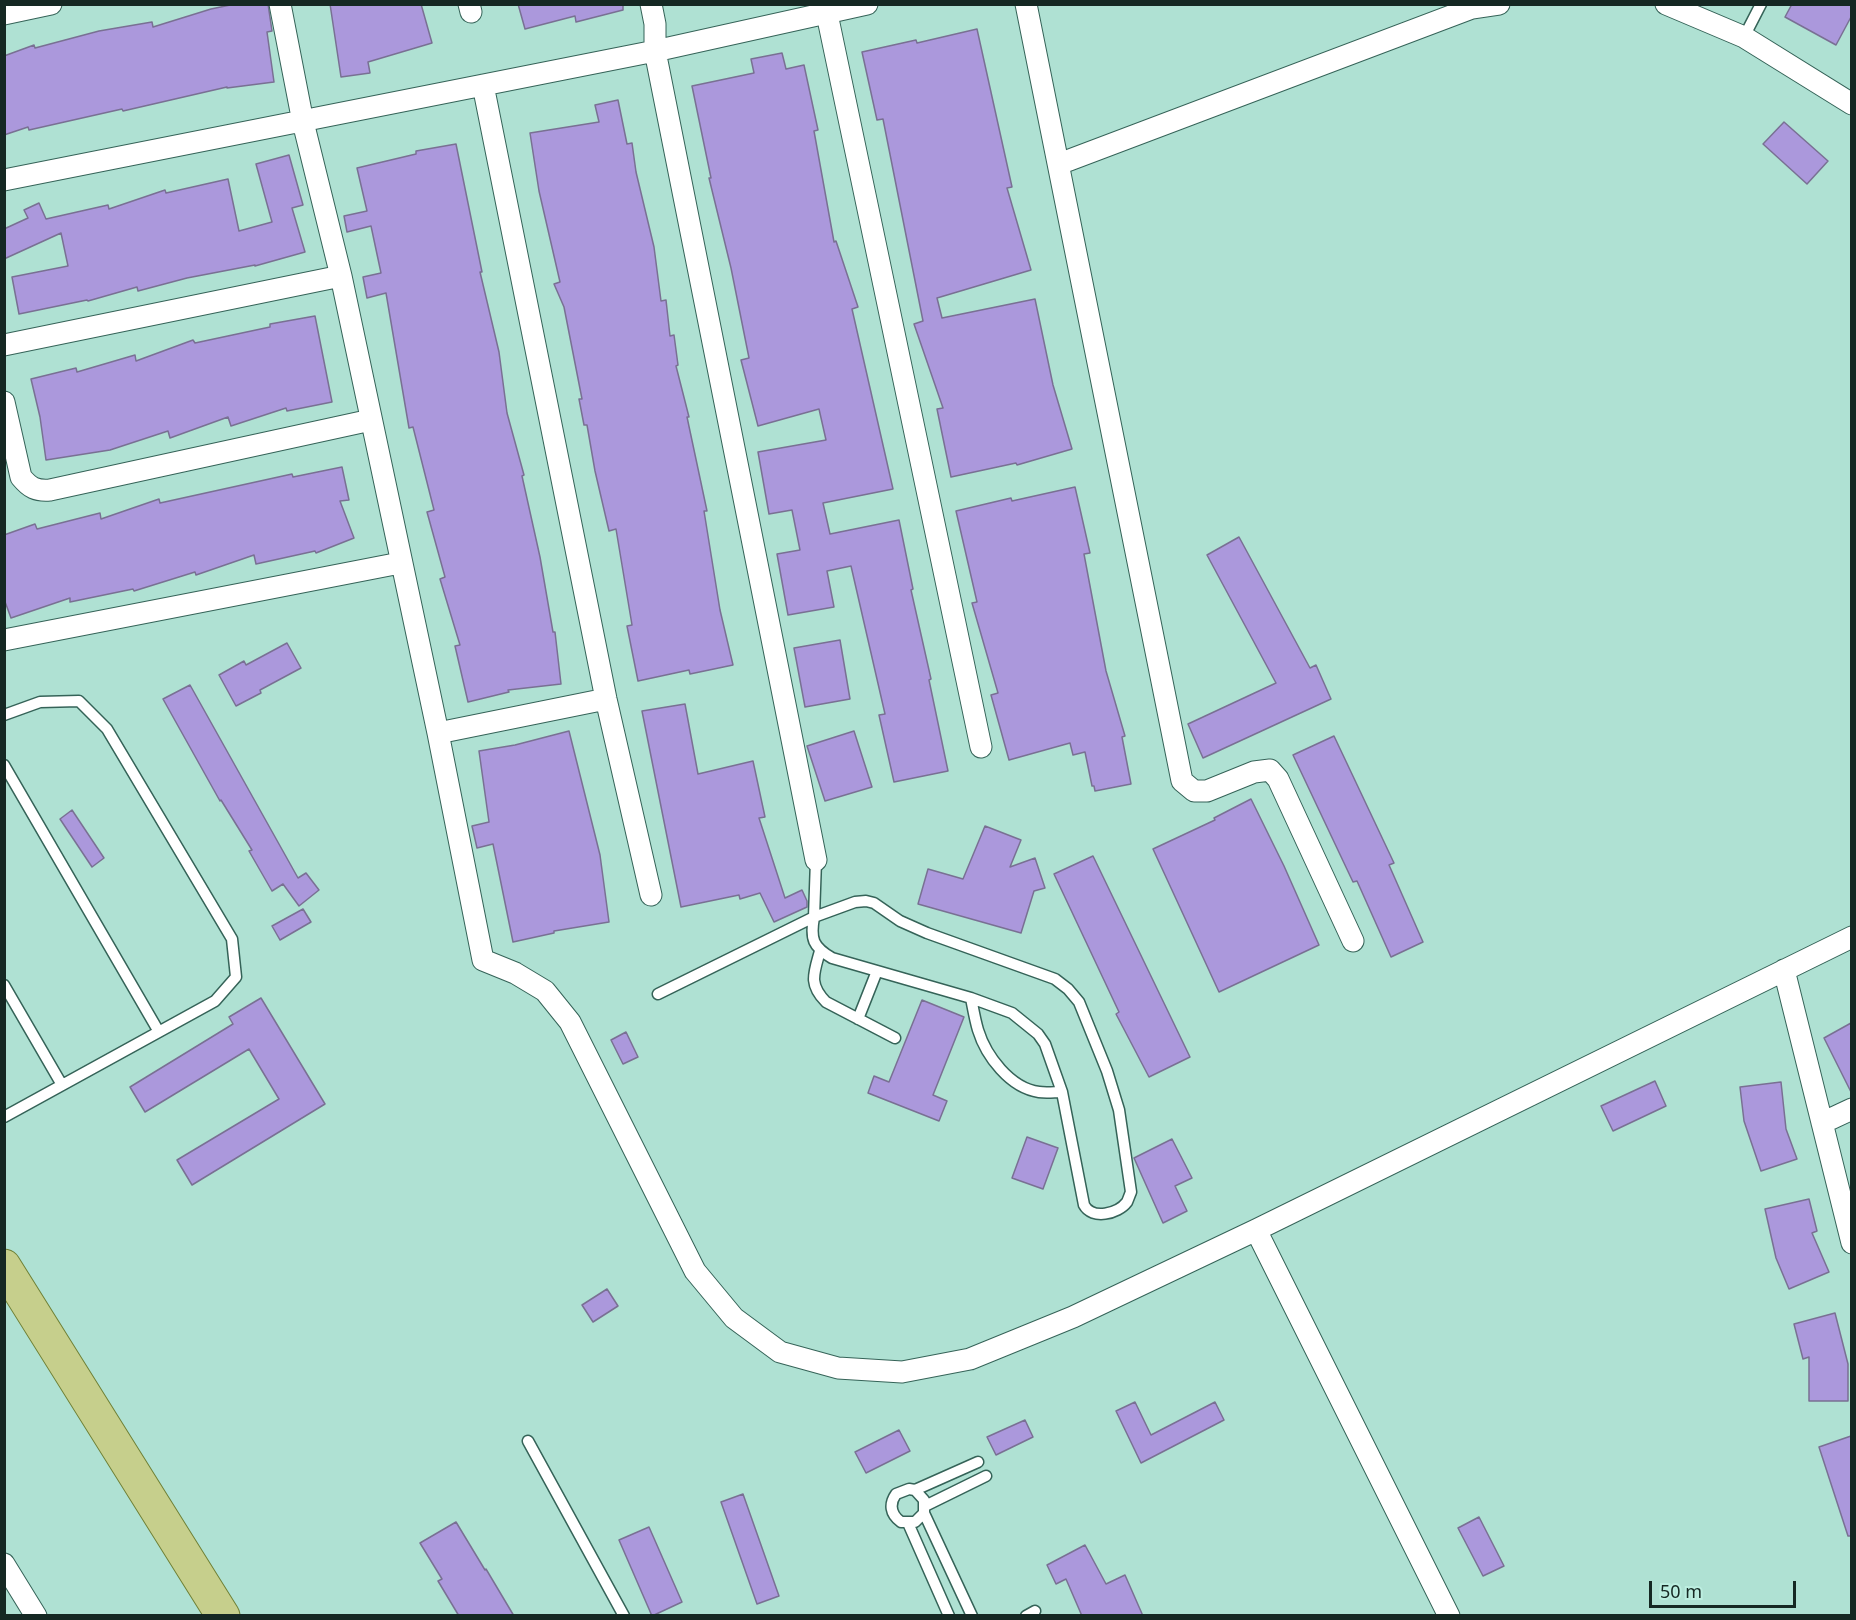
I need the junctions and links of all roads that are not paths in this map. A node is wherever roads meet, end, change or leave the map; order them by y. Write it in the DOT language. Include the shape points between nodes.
graph roads {
  1 [pos="51,4"];
  2 [pos="279,4"];
  3 [pos="651,4"];
  4 [pos="867,4"];
  5 [pos="1026,4"];
  6 [pos="1499,4"];
  7 [pos="1666,4"];
  8 [pos="1761,4"];
  9 [pos="4,14"];
  10 [pos="827,14"];
  11 [pos="1744,38"];
  12 [pos="656,51"];
  13 [pos="483,86"];
  14 [pos="1851,104"];
  15 [pos="303,122"];
  16 [pos="1059,164"];
  17 [pos="4,180"];
  18 [pos="341,276"];
  19 [pos="4,345"];
  20 [pos="4,402"];
  21 [pos="371,420"];
  22 [pos="400,563"];
  23 [pos="4,640"];
  24 [pos="606,699"];
  25 [pos="4,715"];
  26 [pos="438,733"];
  27 [pos="981,747"];
  28 [pos="4,765"];
  29 [pos="816,860"];
  30 [pos="651,896"];
  31 [pos="814,917"];
  32 [pos="1851,937"];
  33 [pos="1353,941"];
  34 [pos="820,951"];
  35 [pos="1784,970"];
  36 [pos="877,971"];
  37 [pos="4,985"];
  38 [pos="658,994"];
  39 [pos="971,998"];
  40 [pos="858,1019"];
  41 [pos="159,1032"];
  42 [pos="895,1038"];
  43 [pos="62,1085"];
  44 [pos="1062,1092"];
  45 [pos="1851,1109"];
  46 [pos="4,1117"];
  47 [pos="1822,1123"];
  48 [pos="1256,1230"];
  49 [pos="1851,1243"];
  50 [pos="4,1266"];
  51 [pos="528,1441"];
  52 [pos="978,1462"];
  53 [pos="986,1476"];
  54 [pos="915,1490"];
  55 [pos="925,1510"];
  56 [pos="908,1523"];
  57 [pos="4,1564"];
  58 [pos="36,1616"];
  59 [pos="223,1616"];
  60 [pos="624,1616"];
  61 [pos="949,1616"];
  62 [pos="972,1616"];
  63 [pos="1449,1616"];
  1 -- 9 [label="street"];
  2 -- 15 [label="street"];
  3 -- 12 [label="street"];
  4 -- 10 [label="street"];
  5 -- 16 [label="street"];
  6 -- 16 [label="street" via="1472,8"];
  7 -- 11 [label="street"];
  8 -- 11 [label="lane"];
  10 -- 12 [label="street"];
  10 -- 27 [label="street"];
  11 -- 14 [label="street"];
  12 -- 13 [label="street"];
  12 -- 29 [label="street"];
  13 -- 15 [label="street"];
  13 -- 24 [label="street"];
  15 -- 17 [label="street"];
  15 -- 18 [label="street"];
  16 -- 33 [label="street" via="1182,781 1194,791 1207,791 1254,772 1270,770 1278,779"];
  18 -- 19 [label="street"];
  18 -- 21 [label="street"];
  20 -- 21 [label="street" via="21,477 38,491"];
  21 -- 22 [label="street"];
  22 -- 23 [label="street"];
  22 -- 26 [label="street"];
  24 -- 26 [label="street"];
  24 -- 30 [label="street"];
  25 -- 41 [label="lane" via="40,702 79,701 107,729 232,939 236,977 215,1001"];
  26 -- 48 [label="street" via="483,960 515,973 545,992 570,1022 695,1271 734,1318 780,1352 838,1368 902,1372 970,1359 1073,1317"];
  28 -- 41 [label="lane"];
  29 -- 31 [label="lane"];
  31 -- 34 [label="lane" via="812,931"];
  31 -- 38 [label="lane"];
  31 -- 44 [label="lane" via="855,902 874,903 918,929 1055,979 1068,989 1079,1002 1119,1110 1131,1192 1121,1207 1106,1213 1087,1211"];
  32 -- 35 [label="street"];
  34 -- 36 [label="lane"];
  34 -- 40 [label="lane" via="813,976 819,995"];
  35 -- 47 [label="street"];
  35 -- 48 [label="street"];
  36 -- 39 [label="lane"];
  36 -- 40 [label="lane"];
  37 -- 43 [label="lane"];
  39 -- 44 [label="lane" via="1012,1013 1038,1034"];
  39 -- 44 [label="lane" via="978,1031 1005,1073 1021,1086 1037,1092"];
  40 -- 42 [label="lane"];
  41 -- 43 [label="lane"];
  43 -- 46 [label="lane"];
  45 -- 47 [label="street"];
  47 -- 49 [label="street"];
  48 -- 63 [label="street"];
  50 -- 59 [label="main road"];
  51 -- 60 [label="lane"];
  52 -- 54 [label="lane"];
  53 -- 55 [label="lane"];
  54 -- 55 [label="lane" via="924,1500"];
  54 -- 56 [label="lane" via="896,1494 891,1506 896,1518"];
  55 -- 56 [label="lane" via="915,1522"];
  55 -- 62 [label="lane"];
  56 -- 61 [label="lane"];
  57 -- 58 [label="street"];
}
